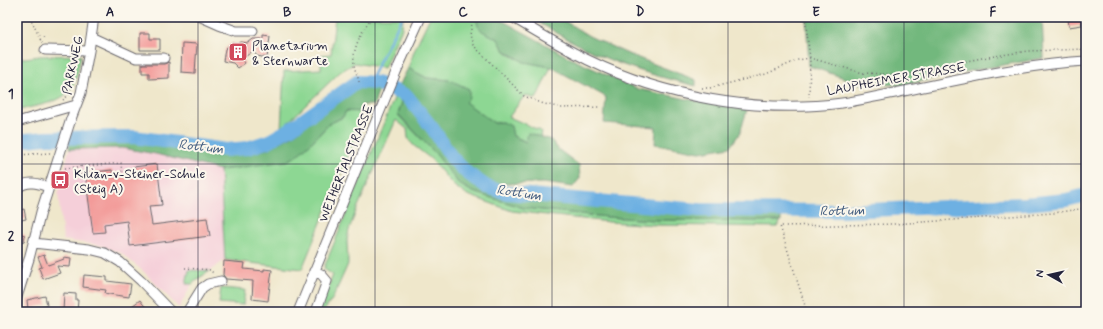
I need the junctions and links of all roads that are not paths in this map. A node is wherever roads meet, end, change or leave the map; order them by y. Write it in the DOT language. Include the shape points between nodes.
graph roads {
  1 [pos="94,17"];
  2 [pos="201,17"];
  3 [pos="512,17"];
  4 [pos="418,19"];
  5 [pos="252,32"];
  6 [pos="91,37"];
  7 [pos="45,50"];
  8 [pos="89,51"];
  9 [pos="164,58"];
  10 [pos="1086,61"];
  11 [pos="76,105"];
  12 [pos="17,122"];
  13 [pos="49,187"];
  14 [pos="17,188"];
  15 [pos="33,243"];
  16 [pos="314,271"];
  17 [pos="219,282"];
  18 [pos="17,297"];
  19 [pos="171,312"];
  20 [pos="187,312"];
  21 [pos="298,312"];
  22 [pos="316,312"];
  1 -- 6 [label="street, PARKWEG"];
  2 -- 5 [label="street" via="236,31"];
  3 -- 10 [label="street, LAUPHEIMER STRASSE" via="590,61 648,84 702,98 772,106 842,103 988,74"];
  4 -- 16 [label="street, WEIHERTALSTRASSE"];
  6 -- 8 [label="street, PARKWEG"];
  6 -- 9 [label="street" via="136,58"];
  7 -- 8 [label="street"];
  8 -- 11 [label="street, PARKWEG" via="81,93"];
  11 -- 12 [label="street, PARKWEG"];
  11 -- 13 [label="street"];
  13 -- 14 [label="street" via="31,182"];
  13 -- 15 [label="street"];
  15 -- 18 [label="street"];
  15 -- 19 [label="street" via="89,248 112,256"];
  16 -- 21 [label="street, WEIHERTALSTRASSE"];
  16 -- 22 [label="street" via="327,281"];
  17 -- 20 [label="street" via="202,288"];
}
